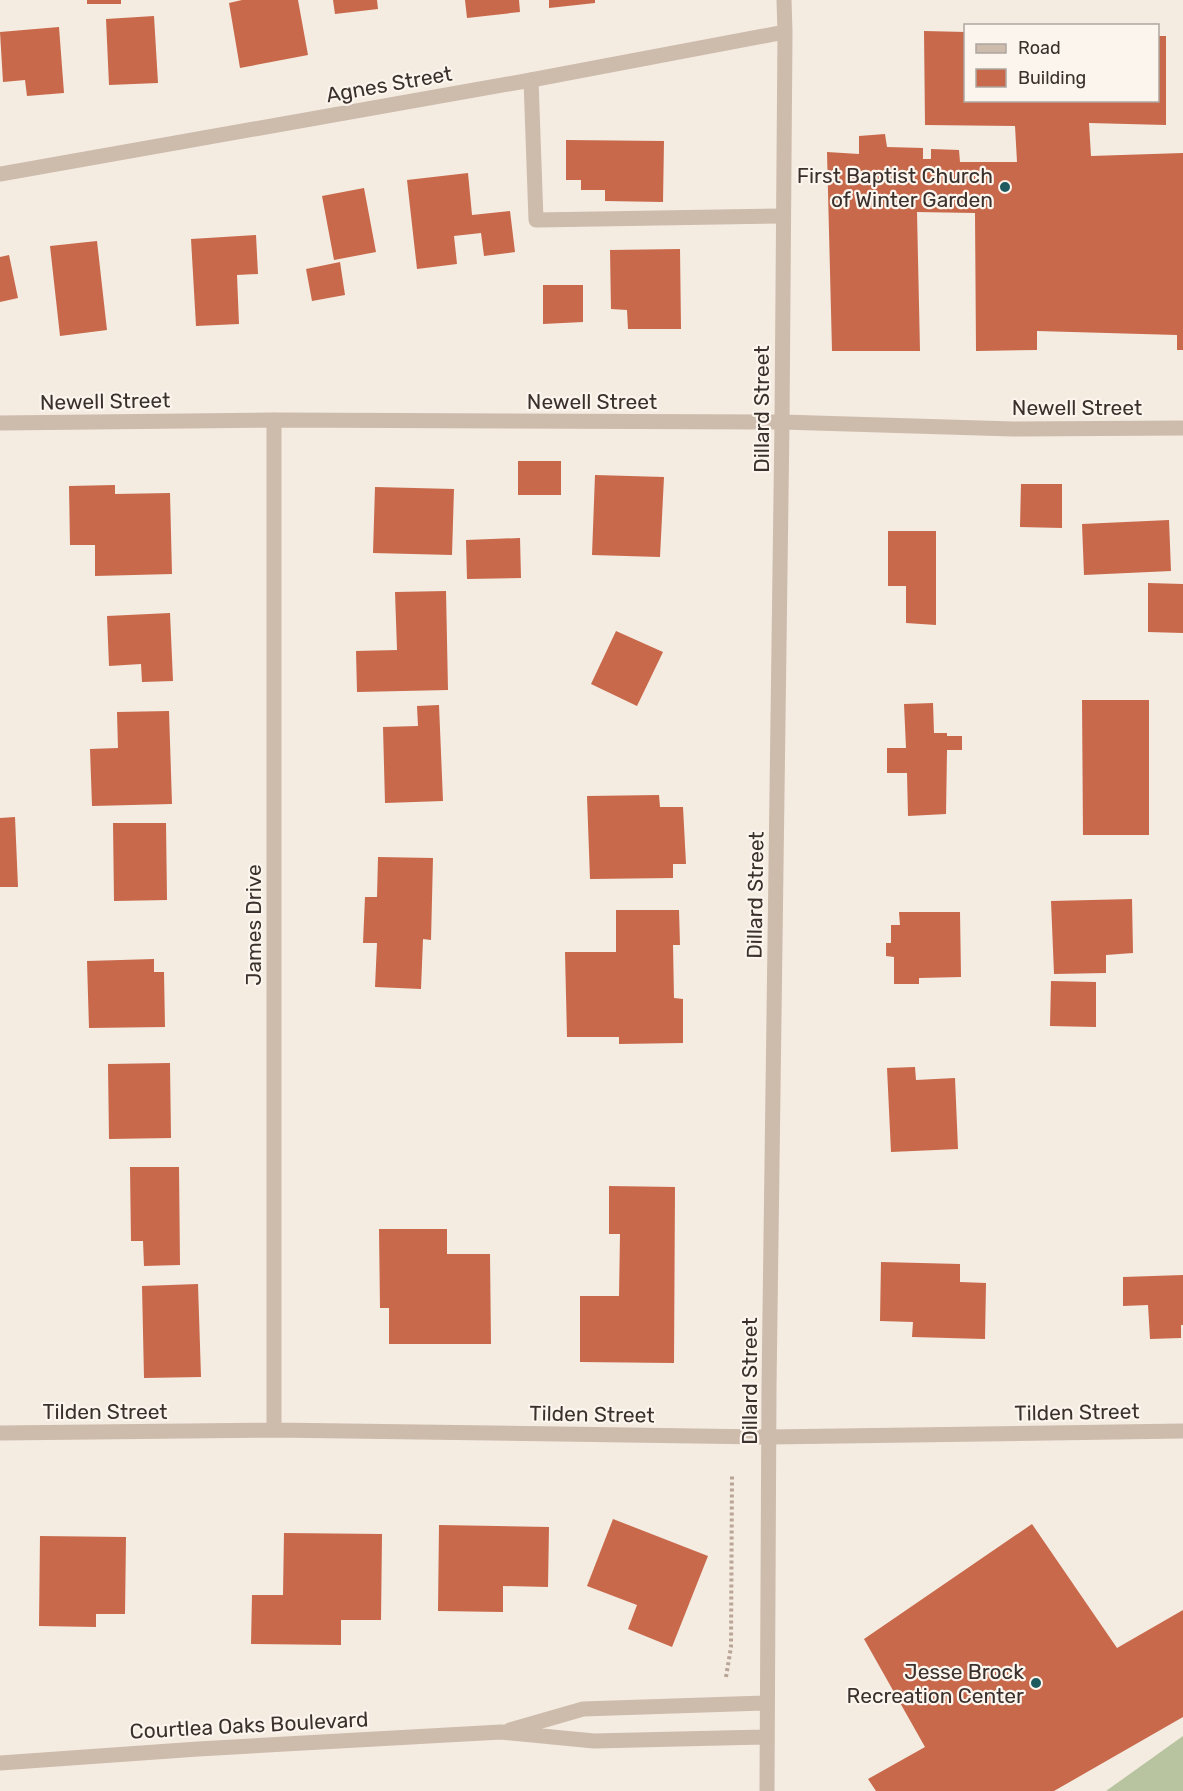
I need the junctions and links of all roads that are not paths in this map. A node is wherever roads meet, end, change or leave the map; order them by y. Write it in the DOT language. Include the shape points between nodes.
graph roads {
  1 [pos="784,0"];
  2 [pos="785,32"];
  3 [pos="531,80"];
  4 [pos="0,174"];
  5 [pos="783,216"];
  6 [pos="274,420"];
  7 [pos="782,422"];
  8 [pos="0,423"];
  9 [pos="1183,428"];
  10 [pos="274,1431"];
  11 [pos="1183,1431"];
  12 [pos="0,1433"];
  13 [pos="770,1437"];
  14 [pos="766,1703"];
  15 [pos="501,1732"];
  16 [pos="766,1737"];
  17 [pos="0,1762"];
  18 [pos="767,1791"];
  1 -- 2 [label="street, Dillard Street"];
  2 -- 3 [label="street, Agnes Street"];
  2 -- 5 [label="street, Dillard Street"];
  3 -- 4 [label="street, Agnes Street"];
  3 -- 5 [label="street" via="536,220"];
  5 -- 7 [label="street, Dillard Street"];
  6 -- 7 [label="street, Newell Street"];
  6 -- 8 [label="street, Newell Street"];
  6 -- 10 [label="street, James Drive"];
  7 -- 9 [label="street, Newell Street" via="1013,429"];
  7 -- 13 [label="street, Dillard Street"];
  10 -- 12 [label="street, Tilden Street"];
  10 -- 13 [label="street, Tilden Street"];
  11 -- 13 [label="street, Tilden Street"];
  13 -- 14 [label="street, Dillard Street"];
  14 -- 15 [label="street, Courtlea Oaks Boulevard" via="583,1709"];
  14 -- 16 [label="street, Dillard Street"];
  15 -- 16 [label="street, Courtlea Oaks Boulevard" via="594,1741"];
  15 -- 17 [label="street, Courtlea Oaks Boulevard"];
  16 -- 18 [label="street, Dillard Street"];
}
